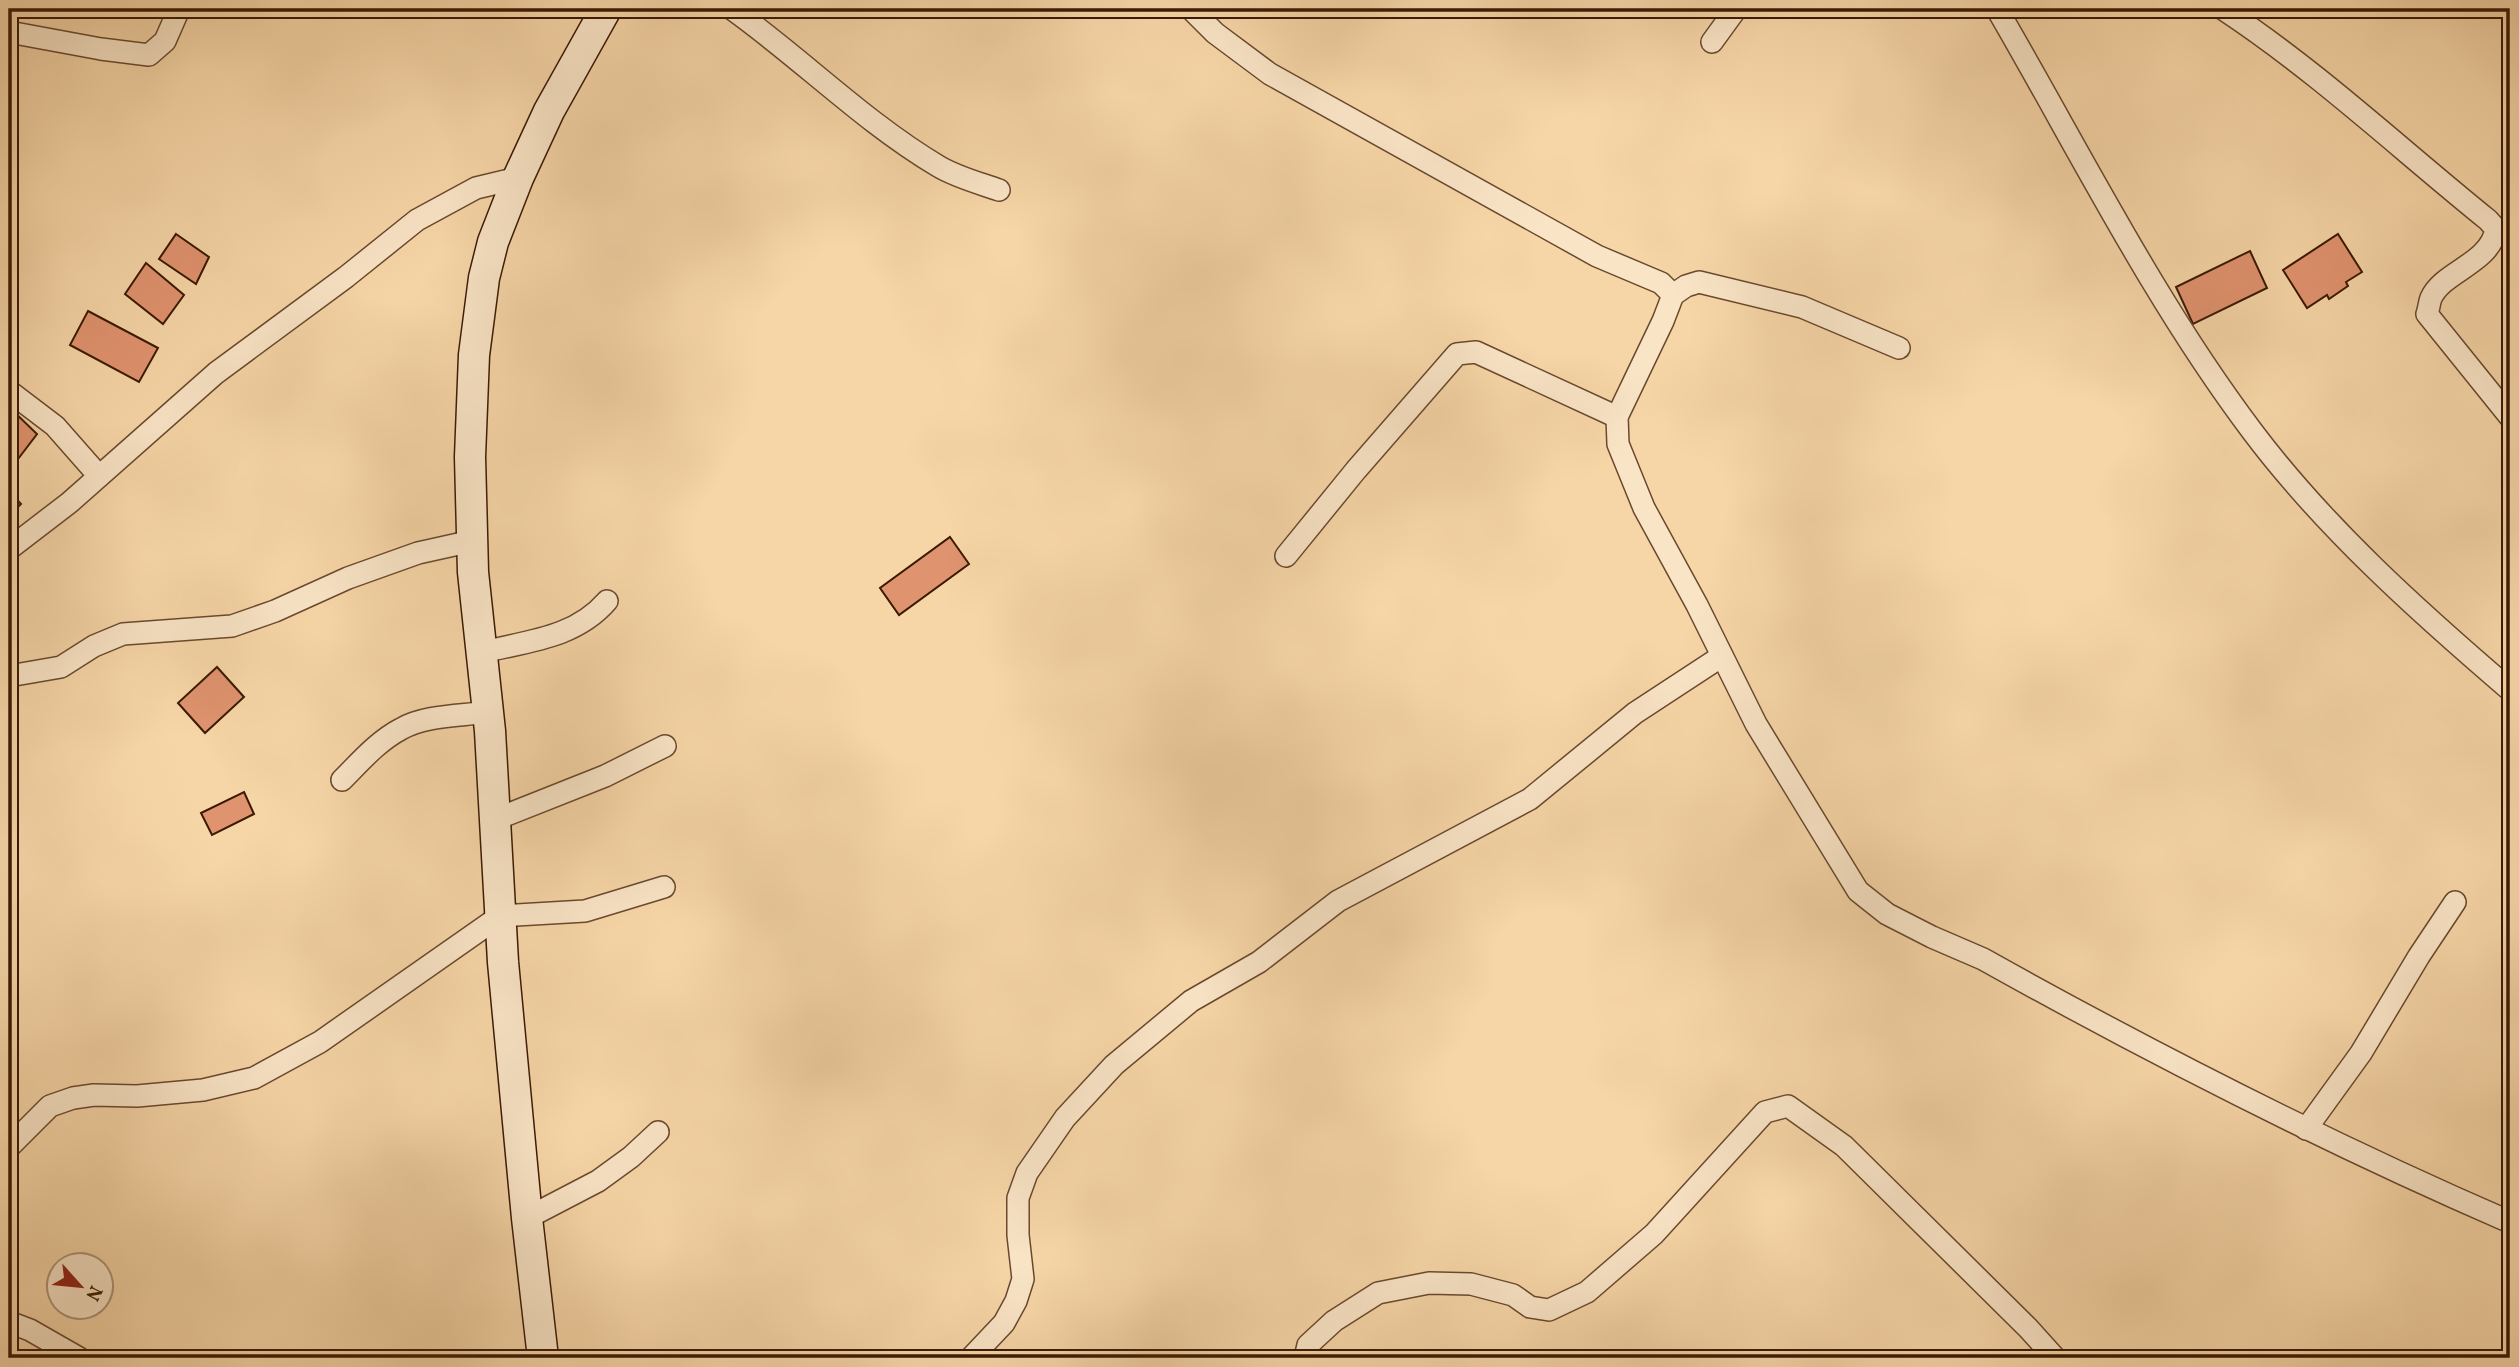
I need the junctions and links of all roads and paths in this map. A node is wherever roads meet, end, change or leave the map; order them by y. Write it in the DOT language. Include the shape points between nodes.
graph roads {
  1 [pos="179,9"];
  2 [pos="606,9"];
  3 [pos="732,9"];
  4 [pos="1191,9"];
  5 [pos="1736,9"];
  6 [pos="1997,9"];
  7 [pos="2223,9"];
  8 [pos="9,32"];
  9 [pos="1712,42"];
  10 [pos="518,178"];
  11 [pos="999,190"];
  12 [pos="1673,295"];
  13 [pos="1899,348"];
  14 [pos="9,391"];
  15 [pos="1616,417"];
  16 [pos="2510,417"];
  17 [pos="99,476"];
  18 [pos="471,541"];
  19 [pos="9,549"];
  20 [pos="1286,556"];
  21 [pos="607,601"];
  22 [pos="483,652"];
  23 [pos="1722,656"];
  24 [pos="9,676"];
  25 [pos="2510,690"];
  26 [pos="488,712"];
  27 [pos="665,746"];
  28 [pos="342,780"];
  29 [pos="494,820"];
  30 [pos="664,887"];
  31 [pos="2455,902"];
  32 [pos="500,916"];
  33 [pos="2306,1129"];
  34 [pos="658,1132"];
  35 [pos="9,1147"];
  36 [pos="2507,1213"];
  37 [pos="527,1218"];
  38 [pos="9,1322"];
  39 [pos="79,1358"];
  40 [pos="541,1358"];
  41 [pos="971,1358"];
  42 [pos="1305,1358"];
  43 [pos="2055,1358"];
  1 -- 8 [label="street" via="165,41 149,55"];
  2 -- 10 [label="main road"];
  3 -- 11 [label="street" via="898,140 941,168"];
  4 -- 12 [label="street" via="1270,74 1597,256 1661,283"];
  5 -- 9 [label="street"];
  6 -- 25 [label="street" via="2126,235 2253,432 2347,539"];
  7 -- 16 [label="street" via="2280,49 2496,229 2494,240 2478,257 2432,296 2427,314"];
  10 -- 17 [label="street" via="476,188 417,220 216,373"];
  10 -- 18 [label="main road" via="484,278 474,355"];
  12 -- 13 [label="street" via="1699,282 1760,296 1802,307"];
  12 -- 15 [label="street"];
  14 -- 17 [label="street" via="54,426"];
  15 -- 20 [label="street" via="1476,352 1457,354"];
  15 -- 23 [label="street" via="1618,444 1644,508"];
  17 -- 19 [label="street"];
  18 -- 22 [label="main road"];
  18 -- 24 [label="street" via="418,552 232,626 123,635 94,646 61,667"];
  21 -- 22 [label="street" via="576,628"];
  22 -- 26 [label="main road"];
  23 -- 33 [label="street" via="1756,724 1858,891 1887,914 1983,959"];
  23 -- 41 [label="street" via="1635,713 1530,799 1338,901 1259,962 1191,1001 1114,1065 1065,1118 1027,1173 1018,1198 1023,1279 1004,1323"];
  26 -- 28 [label="street" via="402,728"];
  26 -- 29 [label="main road"];
  27 -- 29 [label="street" via="605,776"];
  29 -- 32 [label="main road"];
  30 -- 32 [label="street" via="585,911"];
  31 -- 33 [label="street" via="2361,1053"];
  32 -- 35 [label="street" via="320,1042 254,1078 203,1090 73,1098 50,1106"];
  32 -- 37 [label="main road"];
  33 -- 36 [label="street" via="2413,1180"];
  34 -- 37 [label="street" via="598,1181"];
  37 -- 40 [label="main road"];
  38 -- 39 [label="street"];
  42 -- 43 [label="street" via="1308,1345 1334,1321 1378,1293 1429,1283 1471,1284 1549,1310 1587,1292 1654,1234 1765,1112 1788,1106 1844,1146"];
}
